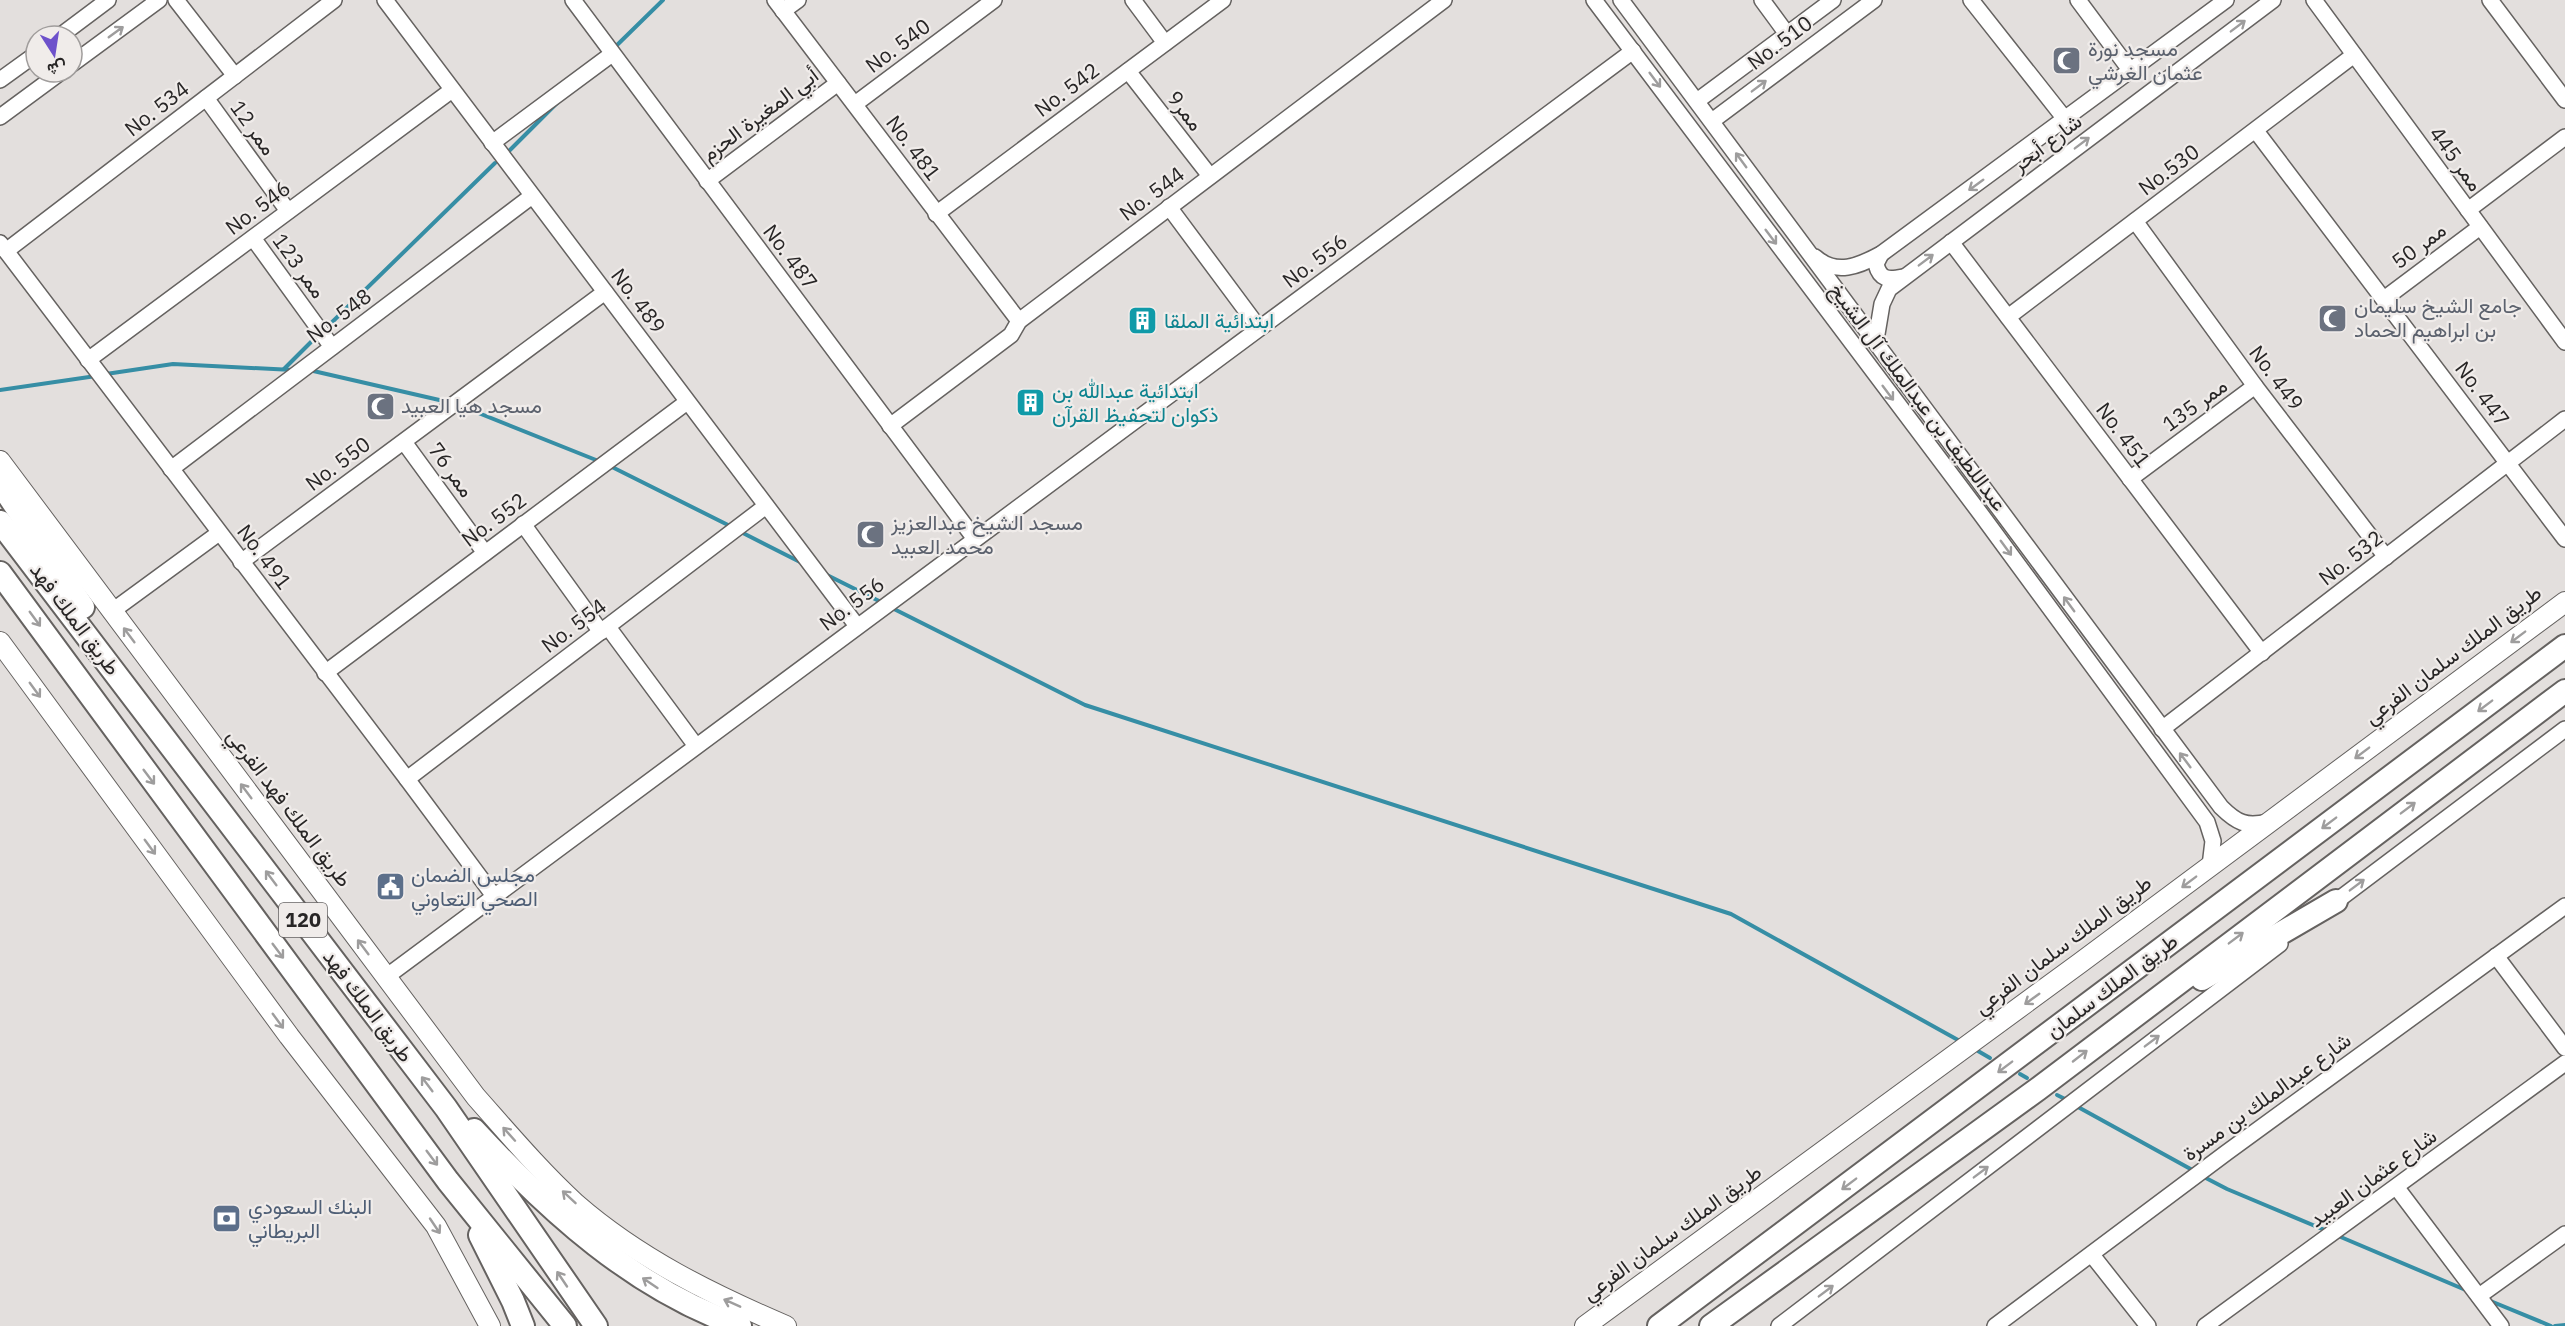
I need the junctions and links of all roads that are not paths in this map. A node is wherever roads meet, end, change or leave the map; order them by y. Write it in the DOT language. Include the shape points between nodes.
graph roads {
  1 [pos="108,0"];
  2 [pos="159,0"];
  3 [pos="176,0"];
  4 [pos="334,0"];
  5 [pos="385,0"];
  6 [pos="573,0"];
  7 [pos="798,0"];
  8 [pos="994,0"];
  9 [pos="1132,0"];
  10 [pos="1223,0"];
  11 [pos="1444,0"];
  12 [pos="1594,0"];
  13 [pos="1621,0"];
  14 [pos="1762,0"];
  15 [pos="1833,0"];
  16 [pos="1874,0"];
  17 [pos="1971,0"];
  18 [pos="2078,0"];
  19 [pos="2226,0"];
  20 [pos="2273,0"];
  21 [pos="2314,0"];
  22 [pos="2490,0"];
  23 [pos="779,5"];
  24 [pos="76,24"];
  25 [pos="1787,34"];
  26 [pos="1165,43"];
  27 [pos="1633,51"];
  28 [pos="612,54"];
  29 [pos="84,55"];
  30 [pos="2354,55"];
  31 [pos="24,63"];
  32 [pos="2130,70"];
  33 [pos="1128,71"];
  34 [pos="235,76"];
  35 [pos="0,80"];
  36 [pos="838,83"];
  37 [pos="45,84"];
  38 [pos="1714,88"];
  39 [pos="452,90"];
  40 [pos="206,98"];
  41 [pos="2565,100"];
  42 [pos="1697,101"];
  43 [pos="855,104"];
  44 [pos="1730,107"];
  45 [pos="0,117"];
  46 [pos="2065,119"];
  47 [pos="1712,121"];
  48 [pos="2256,131"];
  49 [pos="2565,136"];
  50 [pos="492,143"];
  51 [pos="1210,176"];
  52 [pos="707,181"];
  53 [pos="532,196"];
  54 [pos="1169,207"];
  55 [pos="2468,210"];
  56 [pos="288,211"];
  57 [pos="936,214"];
  58 [pos="2135,221"];
  59 [pos="2480,227"];
  60 [pos="253,238"];
  61 [pos="1951,242"];
  62 [pos="1801,244"];
  63 [pos="3,247"];
  64 [pos="1881,254"];
  65 [pos="1905,276"];
  66 [pos="605,292"];
  67 [pos="2384,298"];
  68 [pos="2008,317"];
  69 [pos="1019,321"];
  70 [pos="1259,328"];
  71 [pos="1876,340"];
  72 [pos="2565,342"];
  73 [pos="332,347"];
  74 [pos="88,360"];
  75 [pos="2255,386"];
  76 [pos="687,402"];
  77 [pos="2565,419"];
  78 [pos="890,426"];
  79 [pos="404,442"];
  80 [pos="0,461"];
  81 [pos="2508,463"];
  82 [pos="171,469"];
  83 [pos="2130,479"];
  84 [pos="0,483"];
  85 [pos="766,506"];
  86 [pos="0,522"];
  87 [pos="523,524"];
  88 [pos="219,533"];
  89 [pos="975,539"];
  90 [pos="2565,539"];
  91 [pos="485,553"];
  92 [pos="2386,557"];
  93 [pos="241,562"];
  94 [pos="0,573"];
  95 [pos="2565,602"];
  96 [pos="111,612"];
  97 [pos="857,626"];
  98 [pos="604,629"];
  99 [pos="0,642"];
  100 [pos="2565,646"];
  101 [pos="2262,653"];
  102 [pos="325,673"];
  103 [pos="2565,691"];
  104 [pos="2162,729"];
  105 [pos="2565,729"];
  106 [pos="159,730"];
  107 [pos="696,746"];
  108 [pos="407,779"];
  109 [pos="2220,807"];
  110 [pos="2271,821"];
  111 [pos="2207,822"];
  112 [pos="2210,866"];
  113 [pos="494,896"];
  114 [pos="2336,901"];
  115 [pos="2565,906"];
  116 [pos="2496,956"];
  117 [pos="386,976"];
  118 [pos="2110,1033"];
  119 [pos="2565,1048"];
  120 [pos="2565,1064"];
  121 [pos="2038,1089"];
  122 [pos="446,1108"];
  123 [pos="2397,1188"];
  124 [pos="459,1194"];
  125 [pos="2565,1234"];
  126 [pos="2092,1255"];
  127 [pos="2479,1296"];
  128 [pos="1660,1324"];
  129 [pos="1586,1325"];
  130 [pos="490,1326"];
  131 [pos="522,1326"];
  132 [pos="565,1326"];
  133 [pos="596,1326"];
  134 [pos="740,1326"];
  135 [pos="786,1326"];
  136 [pos="1711,1326"];
  137 [pos="1736,1326"];
  138 [pos="1779,1326"];
  139 [pos="1995,1326"];
  140 [pos="2148,1326"];
  141 [pos="2205,1326"];
  142 [pos="2501,1326"];
  1 -- 24 [label="street"];
  29 -- 2 [label="street, one-way"];
  3 -- 34 [label="street"];
  4 -- 34 [label="street, No. 534"];
  5 -- 39 [label="street, No. 489"];
  6 -- 28 [label="street, No. 487"];
  7 -- 23 [label="street"];
  8 -- 43 [label="street, No. 540"];
  9 -- 26 [label="street"];
  10 -- 26 [label="street, No. 542"];
  11 -- 51 [label="street, No. 544"];
  12 -- 27 [label="street, عبداللطيف بن عبدالملك آل الشيخ"];
  13 -- 42 [label="street, عبداللطيف بن عبدالملك آل الشيخ"];
  14 -- 25 [label="street"];
  15 -- 25 [label="street, No. 510"];
  44 -- 16 [label="street, No. 510, one-way"];
  17 -- 46 [label="street"];
  18 -- 32 [label="street"];
  19 -- 32 [label="street, شارع أبحر"];
  61 -- 20 [label="street, شارع أبحر, one-way"];
  21 -- 30 [label="street, ممر 445"];
  22 -- 41 [label="street"];
  23 -- 36 [label="street, No. 481"];
  25 -- 38 [label="street, No. 510"];
  26 -- 33 [label="street, No. 542"];
  27 -- 70 [label="street, No. 556"];
  27 -- 111 [label="street, عبداللطيف بن عبدالملك آل الشيخ, one-way"];
  28 -- 50 [label="street"];
  28 -- 52 [label="street, No. 487"];
  30 -- 48 [label="street, No.530"];
  30 -- 55 [label="street, ممر 445"];
  31 -- 35 [label="street"];
  32 -- 46 [label="street, شارع أبحر"];
  33 -- 51 [label="street, ممر9"];
  33 -- 57 [label="street, No. 542"];
  34 -- 40 [label="street, No. 534"];
  36 -- 43 [label="street, No. 481"];
  36 -- 52 [label="street, أبي المغيرة الحزم"];
  37 -- 45 [label="street"];
  38 -- 42 [label="street, No. 510"];
  38 -- 44 [label="street" via="1712,108 1716,111"];
  39 -- 50 [label="street, No. 489"];
  39 -- 56 [label="street, No. 546"];
  40 -- 56 [label="street, ممر 12"];
  40 -- 63 [label="street, No. 534"];
  42 -- 47 [label="street, عبداللطيف بن عبدالملك آل الشيخ"];
  43 -- 57 [label="street, No. 481"];
  44 -- 47 [label="street, No. 510"];
  46 -- 64 [label="street, شارع أبحر, one-way"];
  62 -- 47 [label="street, عبداللطيف بن عبدالملك آل الشيخ, one-way"];
  48 -- 58 [label="street, No.530"];
  48 -- 67 [label="street, No. 447"];
  49 -- 55 [label="street"];
  50 -- 53 [label="street, No. 489"];
  51 -- 54 [label="street, No. 544"];
  52 -- 78 [label="street, No. 487"];
  53 -- 66 [label="street, No. 489"];
  53 -- 73 [label="street, No. 548"];
  54 -- 69 [label="street, No. 544"];
  54 -- 70 [label="street"];
  55 -- 59 [label="street, ممر 445"];
  56 -- 60 [label="street, No. 546"];
  57 -- 69 [label="street, No. 481"];
  58 -- 68 [label="street, No.530"];
  58 -- 75 [label="street, No. 449"];
  59 -- 67 [label="street, ممر 50"];
  59 -- 72 [label="street, ممر 445"];
  60 -- 73 [label="street, ممر 123"];
  60 -- 74 [label="street, No. 546"];
  65 -- 61 [label="street, شارع أبحر, one-way"];
  61 -- 68 [label="street, No. 451"];
  62 -- 64 [label="street, شارع أبحر" via="1825,266 1853,268"];
  62 -- 71 [label="street, عبداللطيف بن عبدالملك آل الشيخ"];
  63 -- 74 [label="street, No. 491"];
  64 -- 65 [label="street" via="1876,264 1883,279"];
  65 -- 71 [label="street, شارع أبحر" via="1889,289 1882,304"];
  66 -- 76 [label="street, No. 489"];
  66 -- 79 [label="street, No. 550"];
  67 -- 81 [label="street, No. 447"];
  68 -- 83 [label="street, No. 451"];
  69 -- 78 [label="street, No. 544" via="1011,335"];
  70 -- 89 [label="street, No. 556"];
  104 -- 71 [label="street, عبداللطيف بن عبدالملك آل الشيخ, one-way"];
  73 -- 82 [label="street, No. 548"];
  74 -- 82 [label="street, No. 491"];
  75 -- 83 [label="street, ممر 135"];
  75 -- 92 [label="street, No. 449"];
  76 -- 85 [label="street, No. 489"];
  76 -- 87 [label="street, No. 552"];
  77 -- 81 [label="street, No. 532"];
  78 -- 89 [label="street, No. 487"];
  79 -- 91 [label="street, ممر 76"];
  79 -- 93 [label="street, No. 550"];
  80 -- 96 [label="main road, طريق الملك فهد الفرعي"];
  81 -- 90 [label="street, No. 447"];
  81 -- 92 [label="street, No. 532"];
  82 -- 88 [label="street, No. 491"];
  83 -- 101 [label="street, No. 451"];
  84 -- 106 [label="highway" via="147,699"];
  85 -- 97 [label="street, No. 489"];
  85 -- 98 [label="street, No. 554"];
  86 -- 106 [label="highway, طريق الملك فهد / 120"];
  87 -- 91 [label="street, No. 552"];
  87 -- 98 [label="street"];
  88 -- 93 [label="street, No. 491"];
  88 -- 96 [label="street"];
  89 -- 97 [label="street, No. 556"];
  91 -- 102 [label="street, No. 552"];
  92 -- 101 [label="street, No. 532"];
  93 -- 102 [label="street, No. 491"];
  94 -- 124 [label="highway, طريق الملك فهد / 120, one-way"];
  95 -- 110 [label="main road, طريق الملك سلمان الفرعي, one-way"];
  117 -- 96 [label="main road, طريق الملك فهد الفرعي, one-way"];
  97 -- 107 [label="street, No. 556"];
  98 -- 107 [label="street"];
  98 -- 108 [label="street, No. 554"];
  99 -- 130 [label="main road, one-way" via="289,1035 436,1226"];
  100 -- 128 [label="highway, طريق الملك سلمان, one-way"];
  101 -- 104 [label="street, No. 532"];
  102 -- 108 [label="street, No. 491"];
  118 -- 103 [label="highway, طريق الملك سلمان, one-way"];
  109 -- 104 [label="street, عبداللطيف بن عبدالملك آل الشيخ, one-way"];
  114 -- 105 [label="street, one-way"];
  122 -- 106 [label="highway, طريق الملك فهد / 120, one-way"];
  107 -- 113 [label="street, No. 556"];
  108 -- 113 [label="street, No. 491"];
  109 -- 110 [label="street, عبداللطيف بن عبدالملك آل الشيخ" via="2241,823"];
  109 -- 111 [label="street" via="2219,815"];
  110 -- 112 [label="main road, طريق الملك سلمان الفرعي"];
  111 -- 112 [label="street" via="2213,841"];
  112 -- 129 [label="main road, طريق الملك سلمان الفرعي, one-way"];
  113 -- 117 [label="street, No. 556"];
  114 -- 118 [label="highway"];
  138 -- 114 [label="street, one-way"];
  115 -- 116 [label="street, شارع عبدالملك بن مسرة"];
  116 -- 119 [label="street"];
  116 -- 126 [label="street, شارع عبدالملك بن مسرة"];
  135 -- 117 [label="main road, طريق الملك فهد الفرعي, one-way" via="708,1292 627,1244 578,1205 476,1097"];
  121 -- 118 [label="highway, طريق الملك سلمان, one-way"];
  120 -- 123 [label="street, شارع عثمان العبيد"];
  121 -- 136 [label="highway, طريق الملك سلمان"];
  121 -- 137 [label="highway"];
  133 -- 122 [label="highway, طريق الملك فهد / 120, one-way"];
  134 -- 122 [label="highway, one-way" via="661,1290 590,1242 507,1166 459,1114"];
  123 -- 127 [label="street"];
  123 -- 141 [label="street, شارع عثمان العبيد"];
  124 -- 131 [label="highway"];
  124 -- 132 [label="highway, طريق الملك فهد / 120"];
  125 -- 127 [label="street"];
  126 -- 139 [label="street, شارع عبدالملك بن مسرة"];
  126 -- 140 [label="street"];
  127 -- 142 [label="street"];
}
